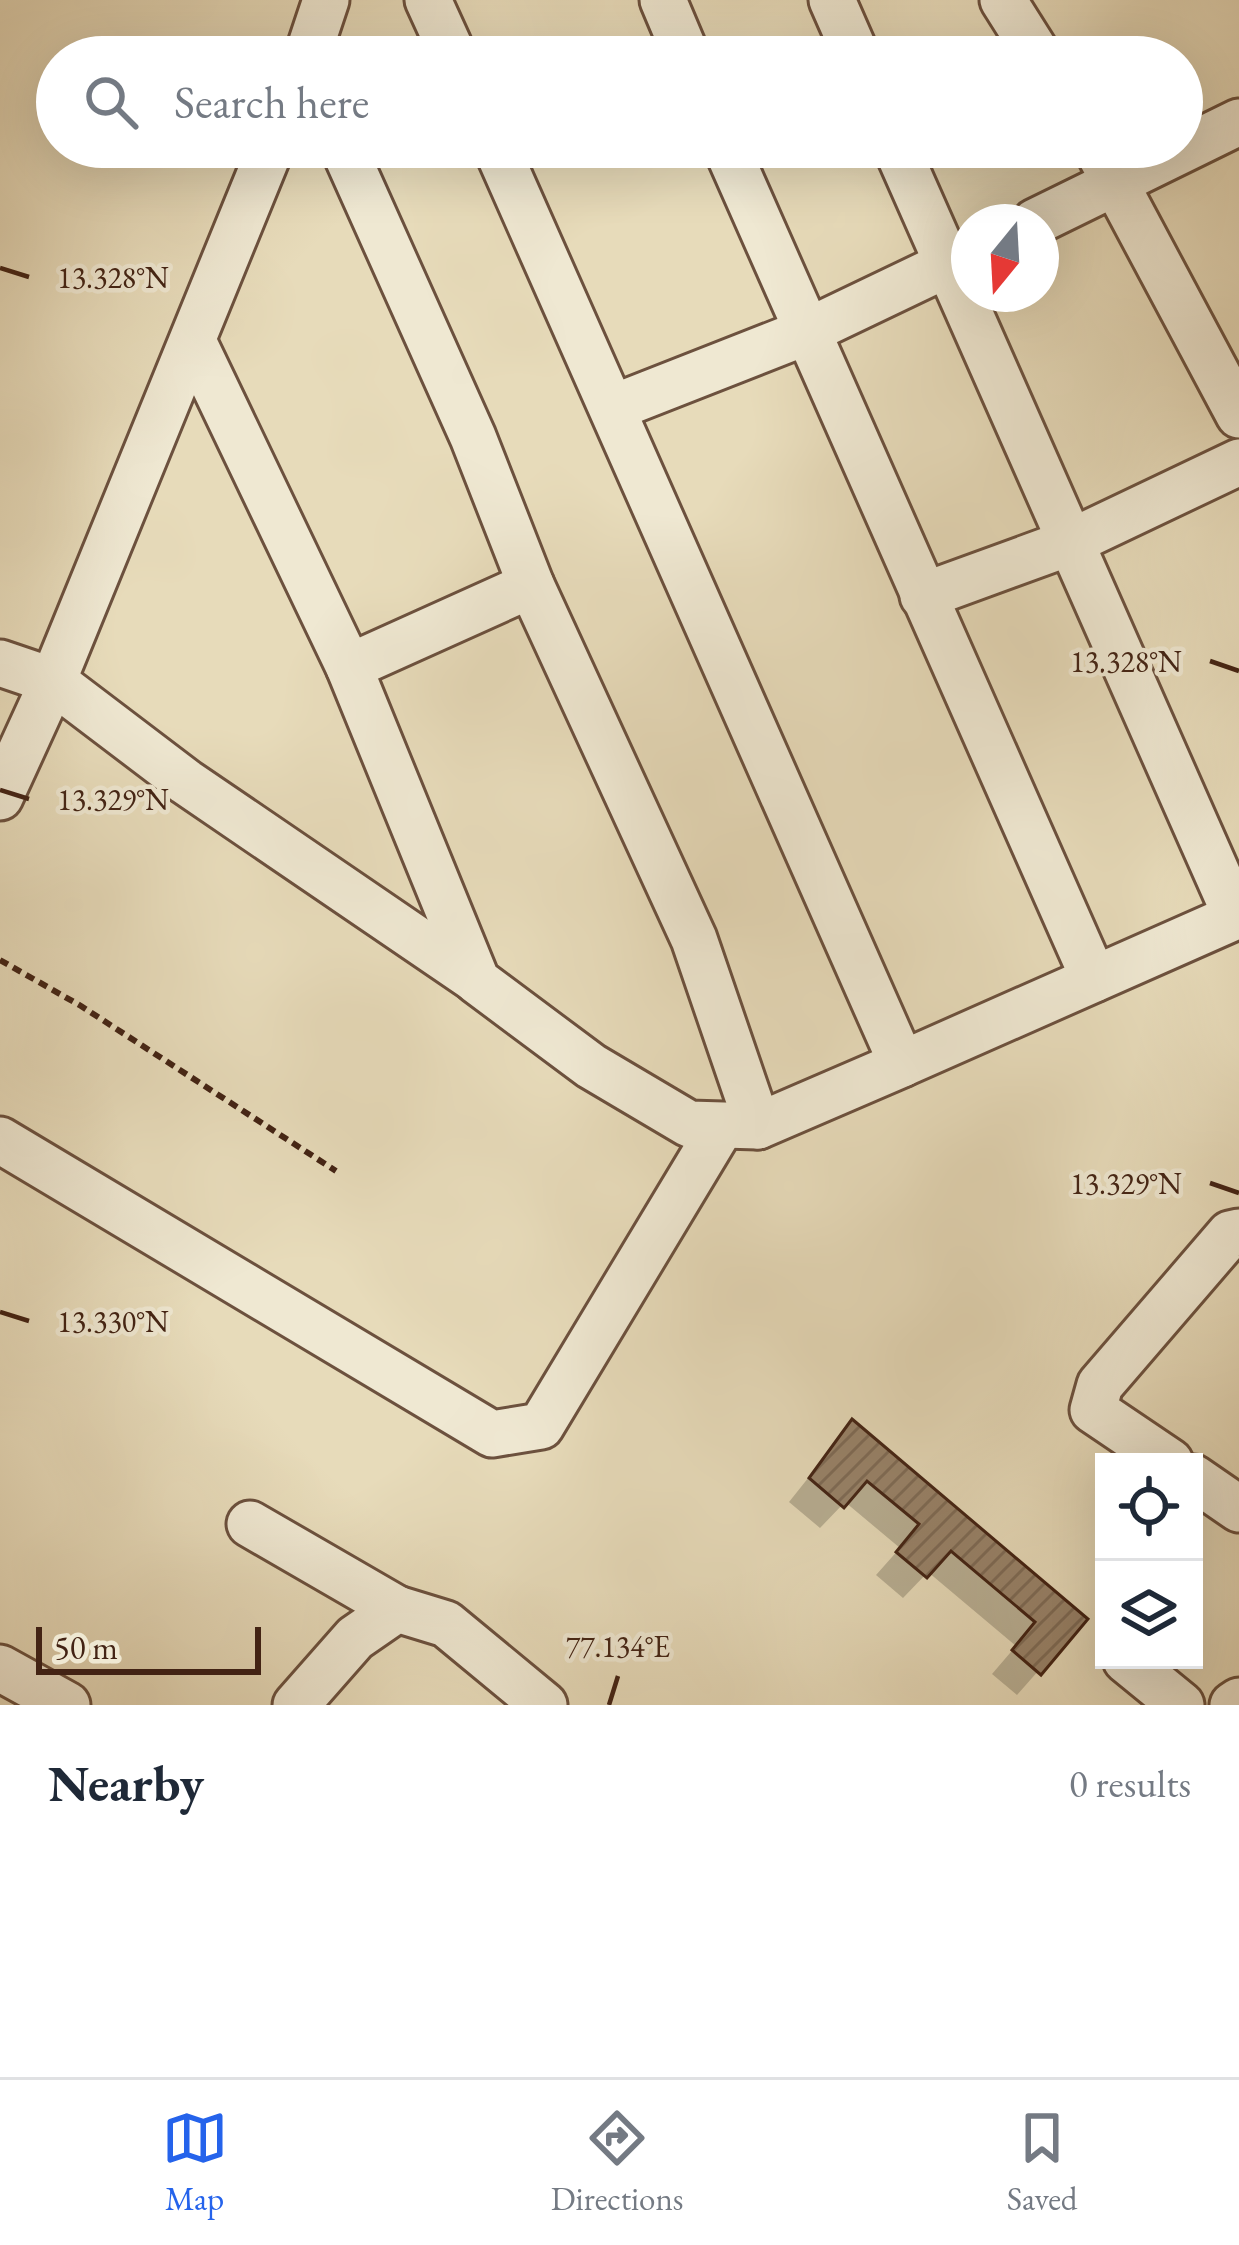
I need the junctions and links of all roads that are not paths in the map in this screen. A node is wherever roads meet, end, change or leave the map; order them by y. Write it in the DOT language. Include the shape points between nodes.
graph roads {
  1 [pos="326,0"];
  2 [pos="428,0"];
  3 [pos="663,0"];
  4 [pos="832,0"];
  5 [pos="1003,0"];
  6 [pos="314,36"];
  7 [pos="444,36"];
  8 [pos="678,36"];
  9 [pos="848,36"];
  10 [pos="1026,36"];
  11 [pos="1239,122"];
  12 [pos="1203,133"];
  13 [pos="263,168"];
  14 [pos="352,168"];
  15 [pos="506,168"];
  16 [pos="735,168"];
  17 [pos="908,168"];
  18 [pos="1102,168"];
  19 [pos="1109,168"];
  20 [pos="1057,204"];
  21 [pos="951,246"];
  22 [pos="951,262"];
  23 [pos="979,312"];
  24 [pos="806,332"];
  25 [pos="194,341"];
  26 [pos="615,407"];
  27 [pos="1239,415"];
  28 [pos="1239,462"];
  29 [pos="1071,542"];
  30 [pos="531,586"];
  31 [pos="923,596"];
  32 [pos="0,663"];
  33 [pos="349,667"];
  34 [pos="53,681"];
  35 [pos="0,797"];
  36 [pos="1238,915"];
  37 [pos="1094,979"];
  38 [pos="477,981"];
  39 [pos="902,1064"];
  40 [pos="740,1126"];
  41 [pos="0,1139"];
  42 [pos="1239,1232"];
  43 [pos="1157,1453"];
  44 [pos="1203,1484"];
  45 [pos="1239,1509"];
  46 [pos="250,1524"];
  47 [pos="397,1610"];
  48 [pos="0,1668"];
  49 [pos="1137,1669"];
  50 [pos="68,1705"];
  51 [pos="296,1705"];
  52 [pos="544,1705"];
  53 [pos="1181,1705"];
  1 -- 6 [label="street"];
  2 -- 7 [label="street"];
  3 -- 8 [label="street"];
  4 -- 9 [label="street"];
  5 -- 10 [label="street"];
  11 -- 12 [label="street"];
  13 -- 25 [label="street"];
  14 -- 30 [label="street"];
  15 -- 26 [label="street"];
  16 -- 24 [label="street"];
  17 -- 21 [label="street"];
  18 -- 20 [label="street"];
  19 -- 27 [label="street"];
  22 -- 24 [label="street"];
  23 -- 29 [label="street"];
  24 -- 26 [label="street"];
  24 -- 31 [label="street"];
  25 -- 33 [label="street"];
  25 -- 34 [label="street"];
  26 -- 39 [label="street"];
  28 -- 29 [label="street"];
  29 -- 31 [label="street"];
  29 -- 36 [label="street"];
  30 -- 33 [label="street"];
  30 -- 40 [label="street" via="694,938"];
  31 -- 37 [label="street"];
  32 -- 34 [label="street"];
  33 -- 38 [label="street"];
  34 -- 35 [label="street"];
  34 -- 38 [label="street"];
  36 -- 37 [label="street"];
  37 -- 39 [label="street"];
  38 -- 40 [label="street" via="591,1066 689,1124"];
  39 -- 40 [label="street"];
  40 -- 41 [label="street" via="541,1426 492,1434"];
  42 -- 43 [label="street" via="1094,1400 1093,1410"];
  44 -- 45 [label="street"];
  46 -- 47 [label="street"];
  47 -- 51 [label="street" via="356,1638"];
  47 -- 52 [label="street" via="446,1624"];
  48 -- 50 [label="street"];
  49 -- 53 [label="street"];
}
